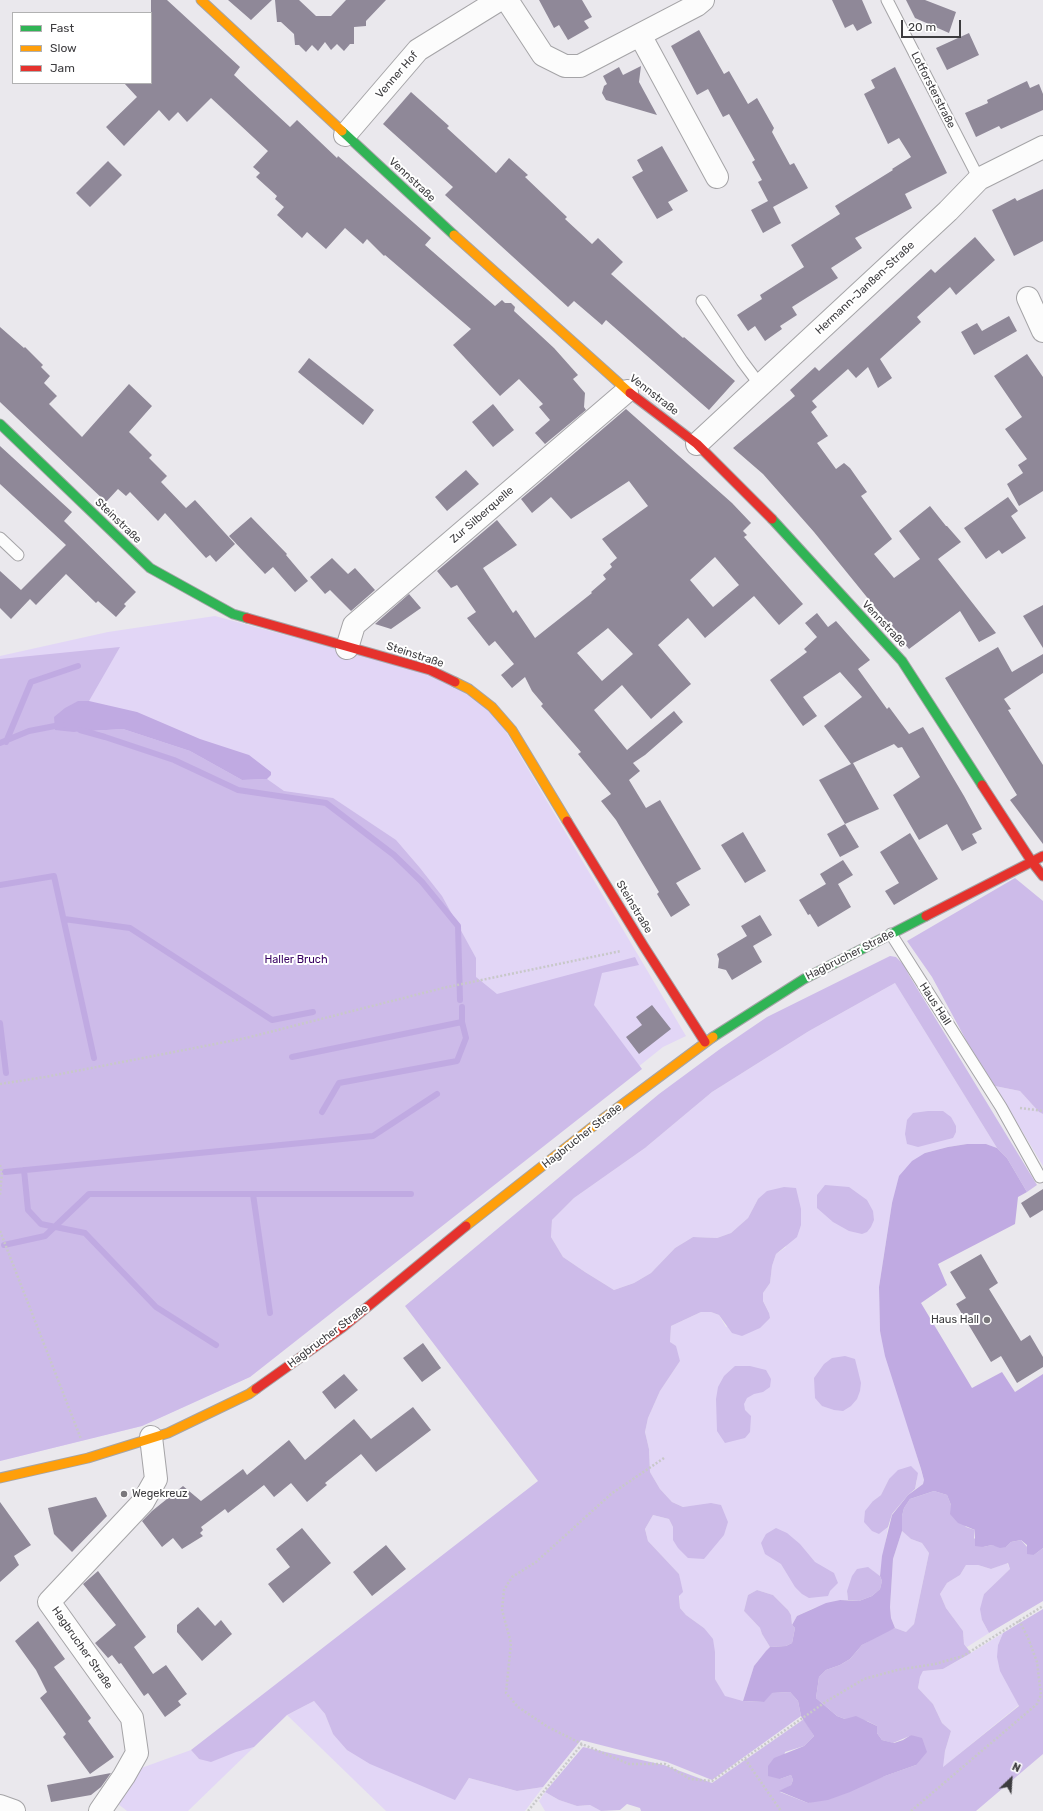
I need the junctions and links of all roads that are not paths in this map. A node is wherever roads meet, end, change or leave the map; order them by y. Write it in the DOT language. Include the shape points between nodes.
graph roads {
  1 [pos="201,0"];
  2 [pos="499,0"];
  3 [pos="507,0"];
  4 [pos="703,0"];
  5 [pos="887,0"];
  6 [pos="640,35"];
  7 [pos="345,135"];
  8 [pos="1043,147"];
  9 [pos="717,177"];
  10 [pos="979,179"];
  11 [pos="1028,298"];
  12 [pos="702,301"];
  13 [pos="1043,331"];
  14 [pos="760,385"];
  15 [pos="627,391"];
  16 [pos="0,424"];
  17 [pos="697,444"];
  18 [pos="0,538"];
  19 [pos="18,555"];
  20 [pos="347,648"];
  21 [pos="1043,856"];
  22 [pos="1032,862"];
  23 [pos="1043,876"];
  24 [pos="891,934"];
  25 [pos="705,1042"];
  26 [pos="1040,1177"];
  27 [pos="151,1437"];
  28 [pos="0,1478"];
  29 [pos="0,1806"];
  30 [pos="14,1811"];
  31 [pos="100,1811"];
  1 -- 7 [label="street, Vennstraße"];
  2 -- 7 [label="street, Venner Hof" via="418,50"];
  3 -- 6 [label="street" via="543,55 565,66 580,66"];
  4 -- 6 [label="street"];
  5 -- 10 [label="lane, Lotforsterstraße"];
  6 -- 9 [label="street"];
  7 -- 15 [label="street, Vennstraße"];
  8 -- 10 [label="street, Hermann-Janßen-Straße"];
  10 -- 14 [label="street, Hermann-Janßen-Straße" via="948,211"];
  11 -- 13 [label="street"];
  12 -- 14 [label="lane"];
  14 -- 17 [label="street, Hermann-Janßen-Straße"];
  15 -- 17 [label="street, Vennstraße"];
  15 -- 20 [label="street, Zur Silberquelle" via="354,625"];
  16 -- 20 [label="street, Steinstraße" via="150,568 233,614"];
  17 -- 22 [label="street, Vennstraße" via="757,503 902,661"];
  18 -- 19 [label="lane"];
  20 -- 25 [label="street, Steinstraße" via="430,670 469,689 492,707 512,730"];
  21 -- 22 [label="street, Hagbrucher Straße"];
  22 -- 23 [label="street, Vennstraße"];
  22 -- 24 [label="street, Hagbrucher Straße"];
  24 -- 25 [label="street, Hagbrucher Straße" via="804,979"];
  24 -- 26 [label="lane, Haus Hall" via="1001,1107"];
  25 -- 27 [label="street, Hagbrucher Straße" via="461,1230 343,1327 249,1394 168,1432"];
  27 -- 28 [label="street, Hagbrucher Straße" via="88,1458"];
  27 -- 31 [label="street, Hagbrucher Straße" via="156,1479 143,1502 49,1602 132,1718 137,1753"];
  29 -- 30 [label="street"];
}
